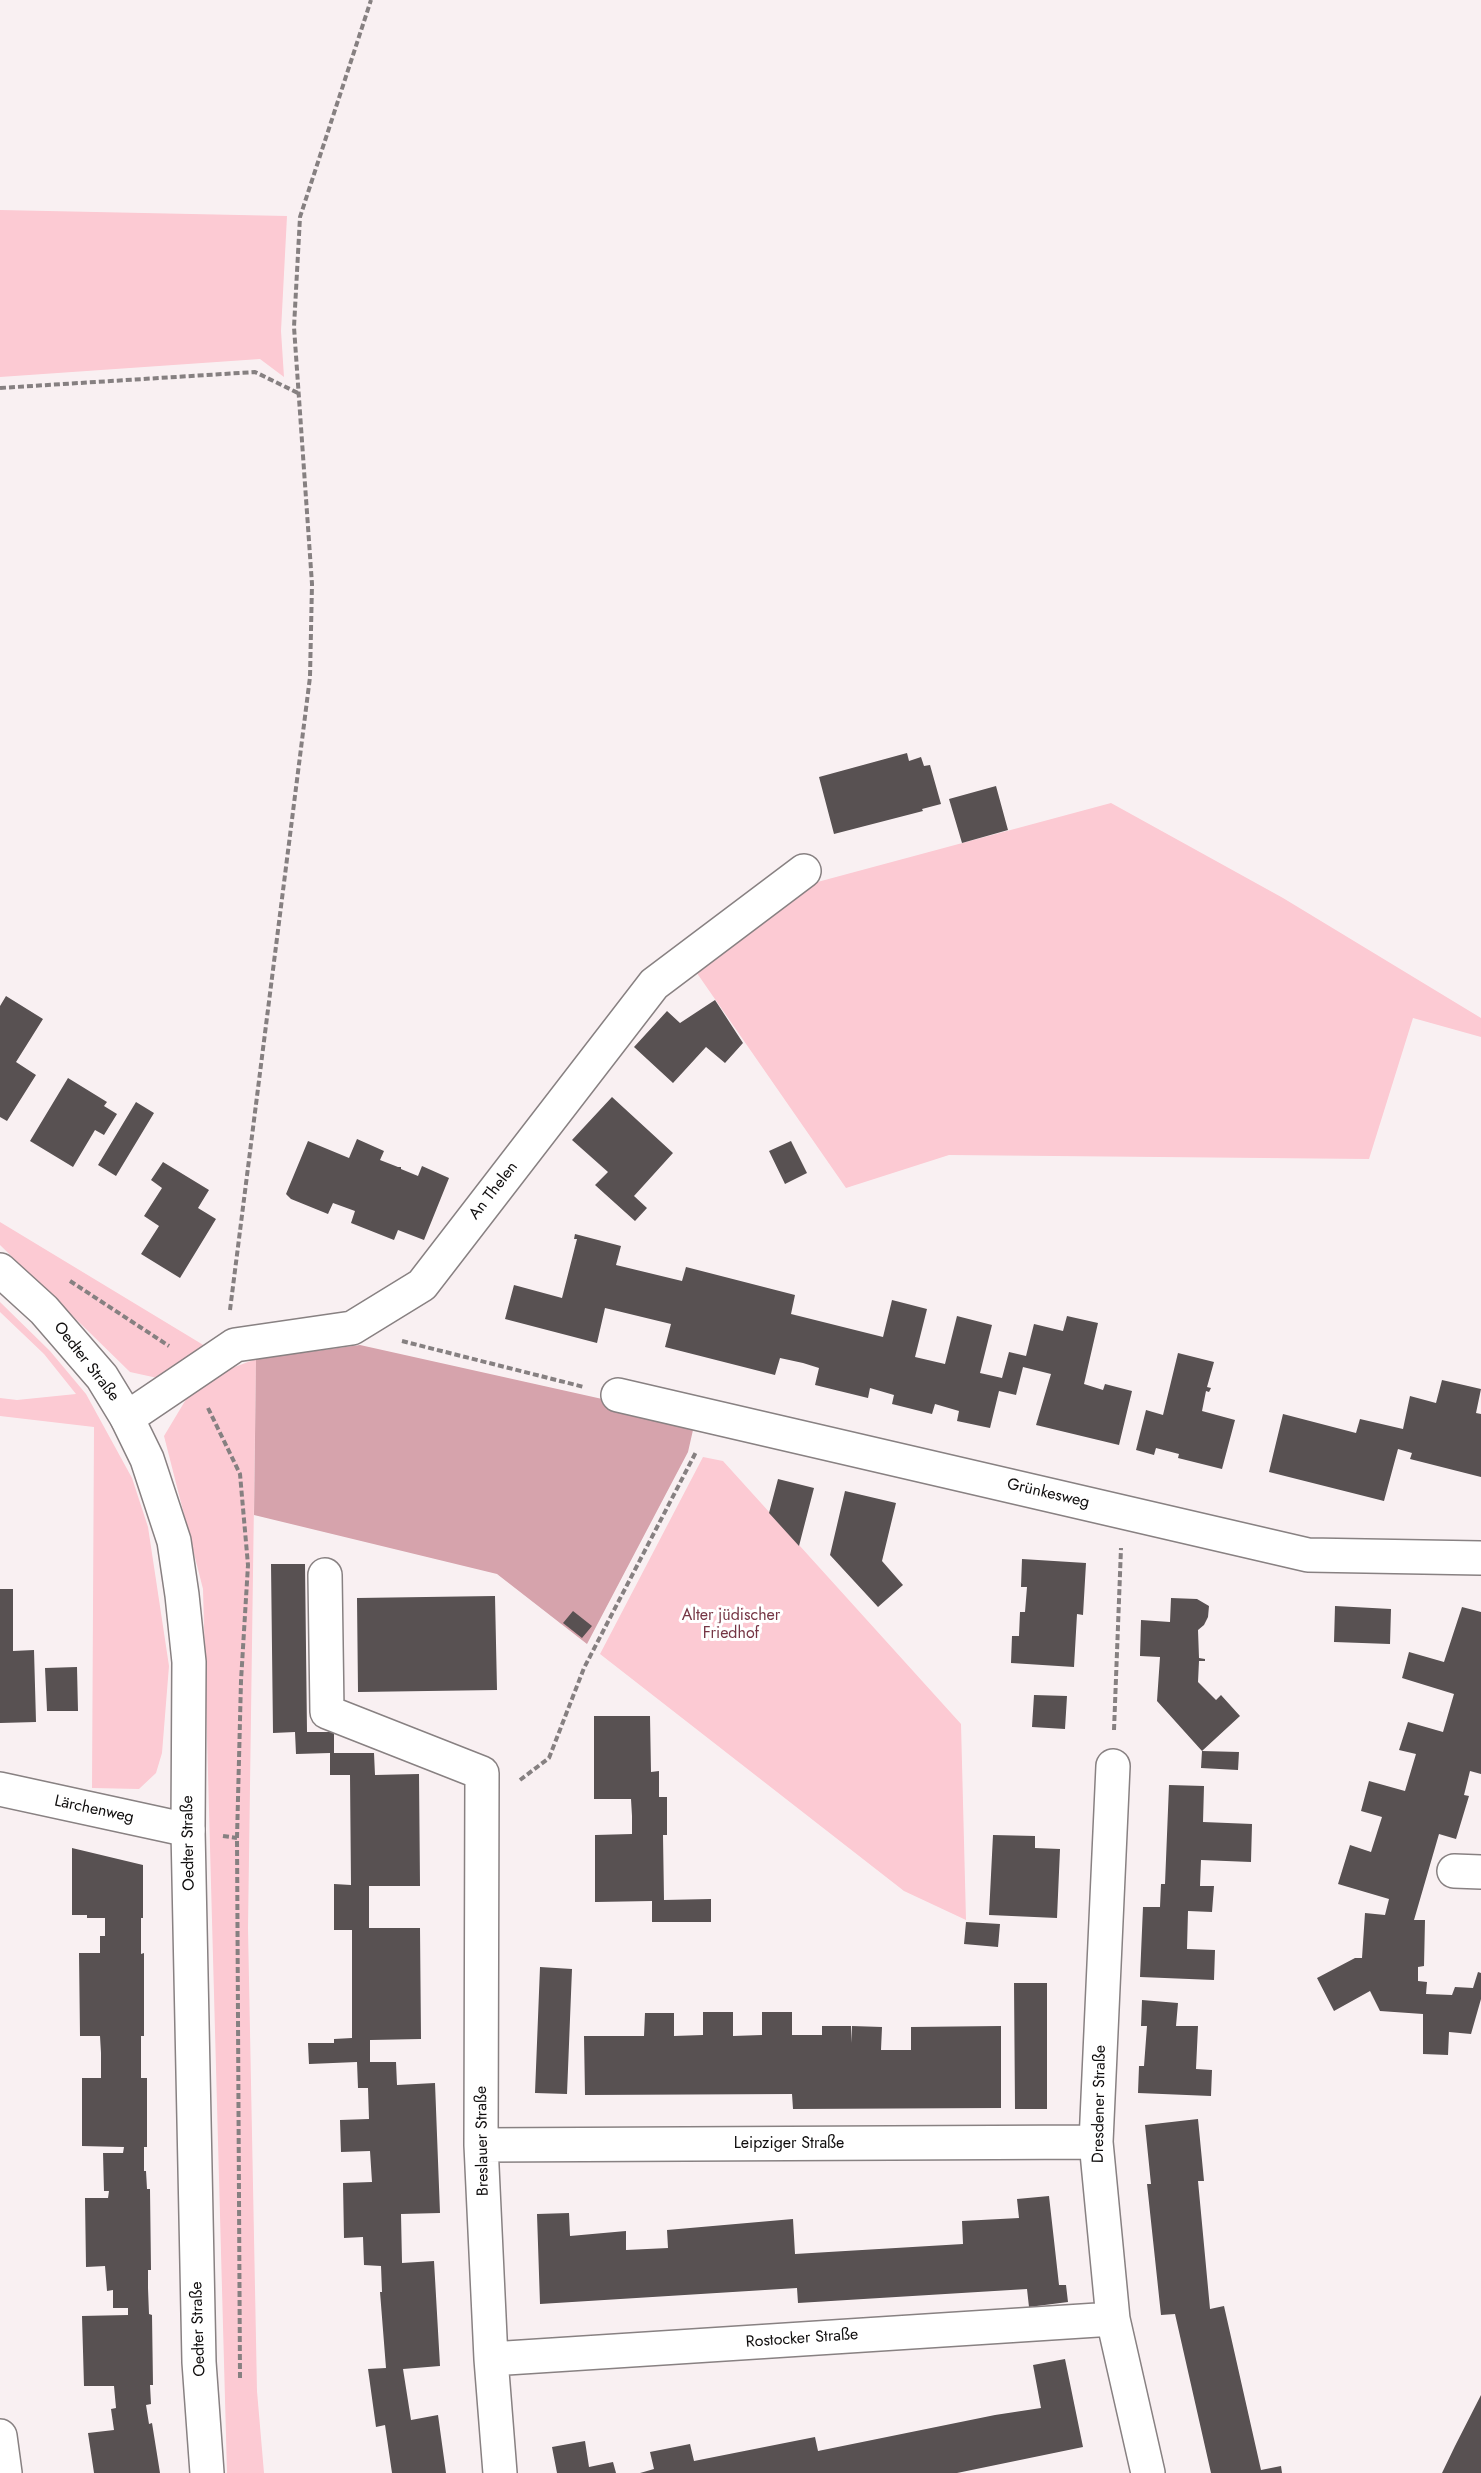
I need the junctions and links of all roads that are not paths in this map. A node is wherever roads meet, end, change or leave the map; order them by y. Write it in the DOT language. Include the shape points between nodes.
graph roads {
  1 [pos="804,871"];
  2 [pos="0,1270"];
  3 [pos="618,1395"];
  4 [pos="127,1418"];
  5 [pos="1481,1558"];
  6 [pos="325,1575"];
  7 [pos="1113,1766"];
  8 [pos="0,1790"];
  9 [pos="188,1830"];
  10 [pos="1096,2142"];
  11 [pos="481,2145"];
  12 [pos="1113,2319"];
  13 [pos="490,2359"];
  14 [pos="0,2436"];
  15 [pos="5,2473"];
  16 [pos="207,2473"];
  17 [pos="500,2473"];
  18 [pos="1148,2473"];
  1 -- 4 [label="street, An Thelen" via="654,984 422,1285 352,1328 235,1345"];
  2 -- 4 [label="street, Oedter Straße" via="70,1339 102,1377"];
  3 -- 5 [label="street, Grünkesweg" via="1308,1555"];
  4 -- 9 [label="street, Oedter Straße" via="160,1495 174,1541 182,1595 189,1662"];
  6 -- 11 [label="street, Breslauer Straße" via="327,1712 482,1773"];
  7 -- 10 [label="street, Dresdener Straße"];
  8 -- 9 [label="street, Lärchenweg"];
  9 -- 16 [label="street, Oedter Straße" via="199,2362"];
  10 -- 11 [label="street, Leipziger Straße"];
  10 -- 12 [label="street, Dresdener Straße"];
  11 -- 13 [label="street, Breslauer Straße"];
  12 -- 13 [label="street, Rostocker Straße"];
  12 -- 18 [label="street, Dresdener Straße"];
  13 -- 17 [label="street, Breslauer Straße"];
  14 -- 15 [label="street"];
}
